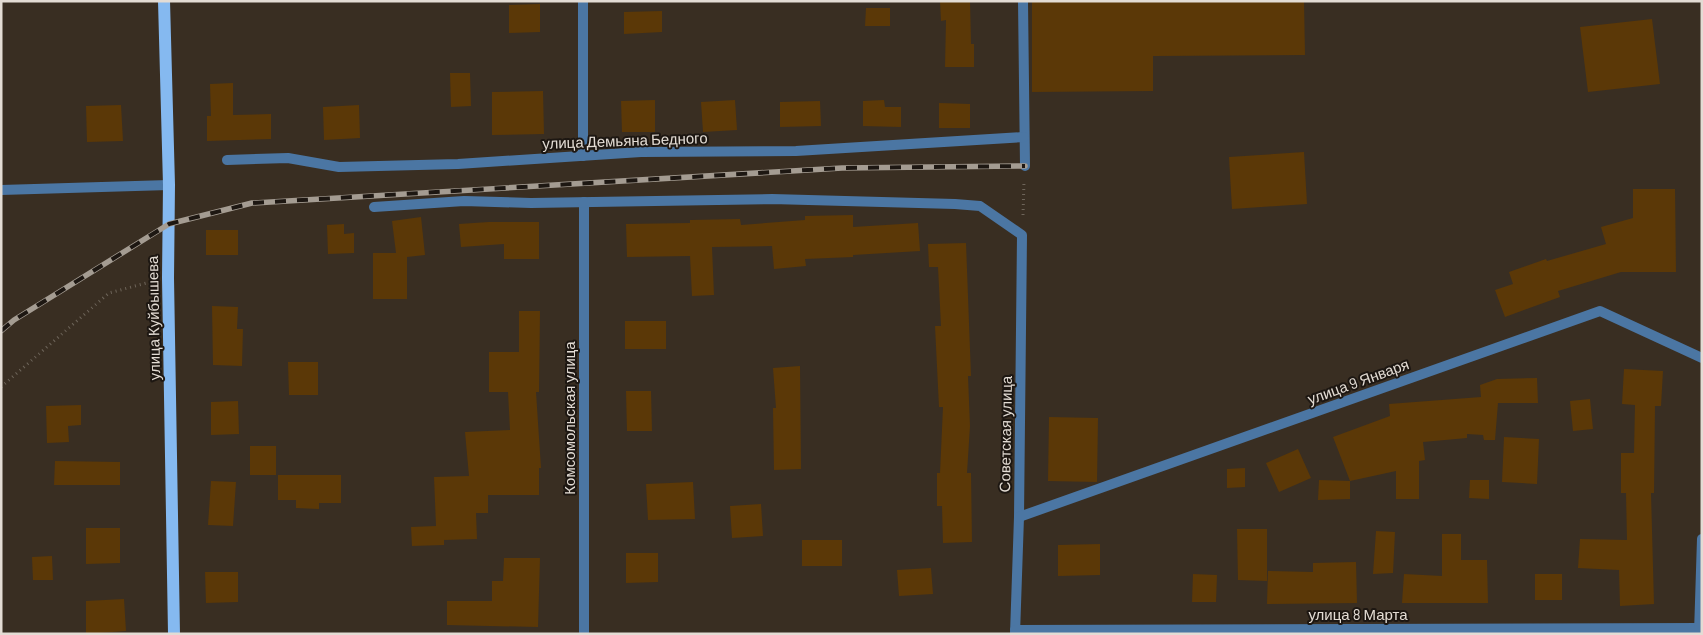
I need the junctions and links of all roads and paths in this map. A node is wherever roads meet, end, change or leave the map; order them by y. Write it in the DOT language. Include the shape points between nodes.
graph roads {
  1 [pos="164,1"];
  2 [pos="583,1"];
  3 [pos="1023,1"];
  4 [pos="1024,136"];
  5 [pos="583,156"];
  6 [pos="227,160"];
  7 [pos="1025,166"];
  8 [pos="169,185"];
  9 [pos="1,190"];
  10 [pos="584,202"];
  11 [pos="374,207"];
  12 [pos="1022,235"];
  13 [pos="168,278"];
  14 [pos="1702,358"];
  15 [pos="1,387"];
  16 [pos="1020,517"];
  17 [pos="1702,539"];
  18 [pos="1700,630"];
  19 [pos="1015,632"];
  20 [pos="174,634"];
  21 [pos="584,634"];
  1 -- 8 [label="main road, улица Куйбышева"];
  2 -- 5 [label="street"];
  3 -- 4 [label="street"];
  4 -- 5 [label="street, улица Демьяна Бедного" via="796,151 642,152"];
  4 -- 7 [label="street"];
  5 -- 6 [label="street, улица Демьяна Бедного" via="340,167 288,158"];
  7 -- 12 [label="path"];
  8 -- 9 [label="street"];
  8 -- 13 [label="main road, улица Куйбышева"];
  10 -- 11 [label="street" via="464,201"];
  10 -- 12 [label="street" via="772,199 980,206"];
  10 -- 21 [label="street, Комсомольская улица"];
  12 -- 16 [label="street, Советская улица"];
  13 -- 15 [label="path" via="110,293"];
  13 -- 20 [label="main road, улица Куйбышева"];
  14 -- 16 [label="street, улица 9 Января" via="1600,310"];
  16 -- 19 [label="street, Советская улица"];
  17 -- 18 [label="street"];
  18 -- 19 [label="street, улица 8 Марта"];
}
